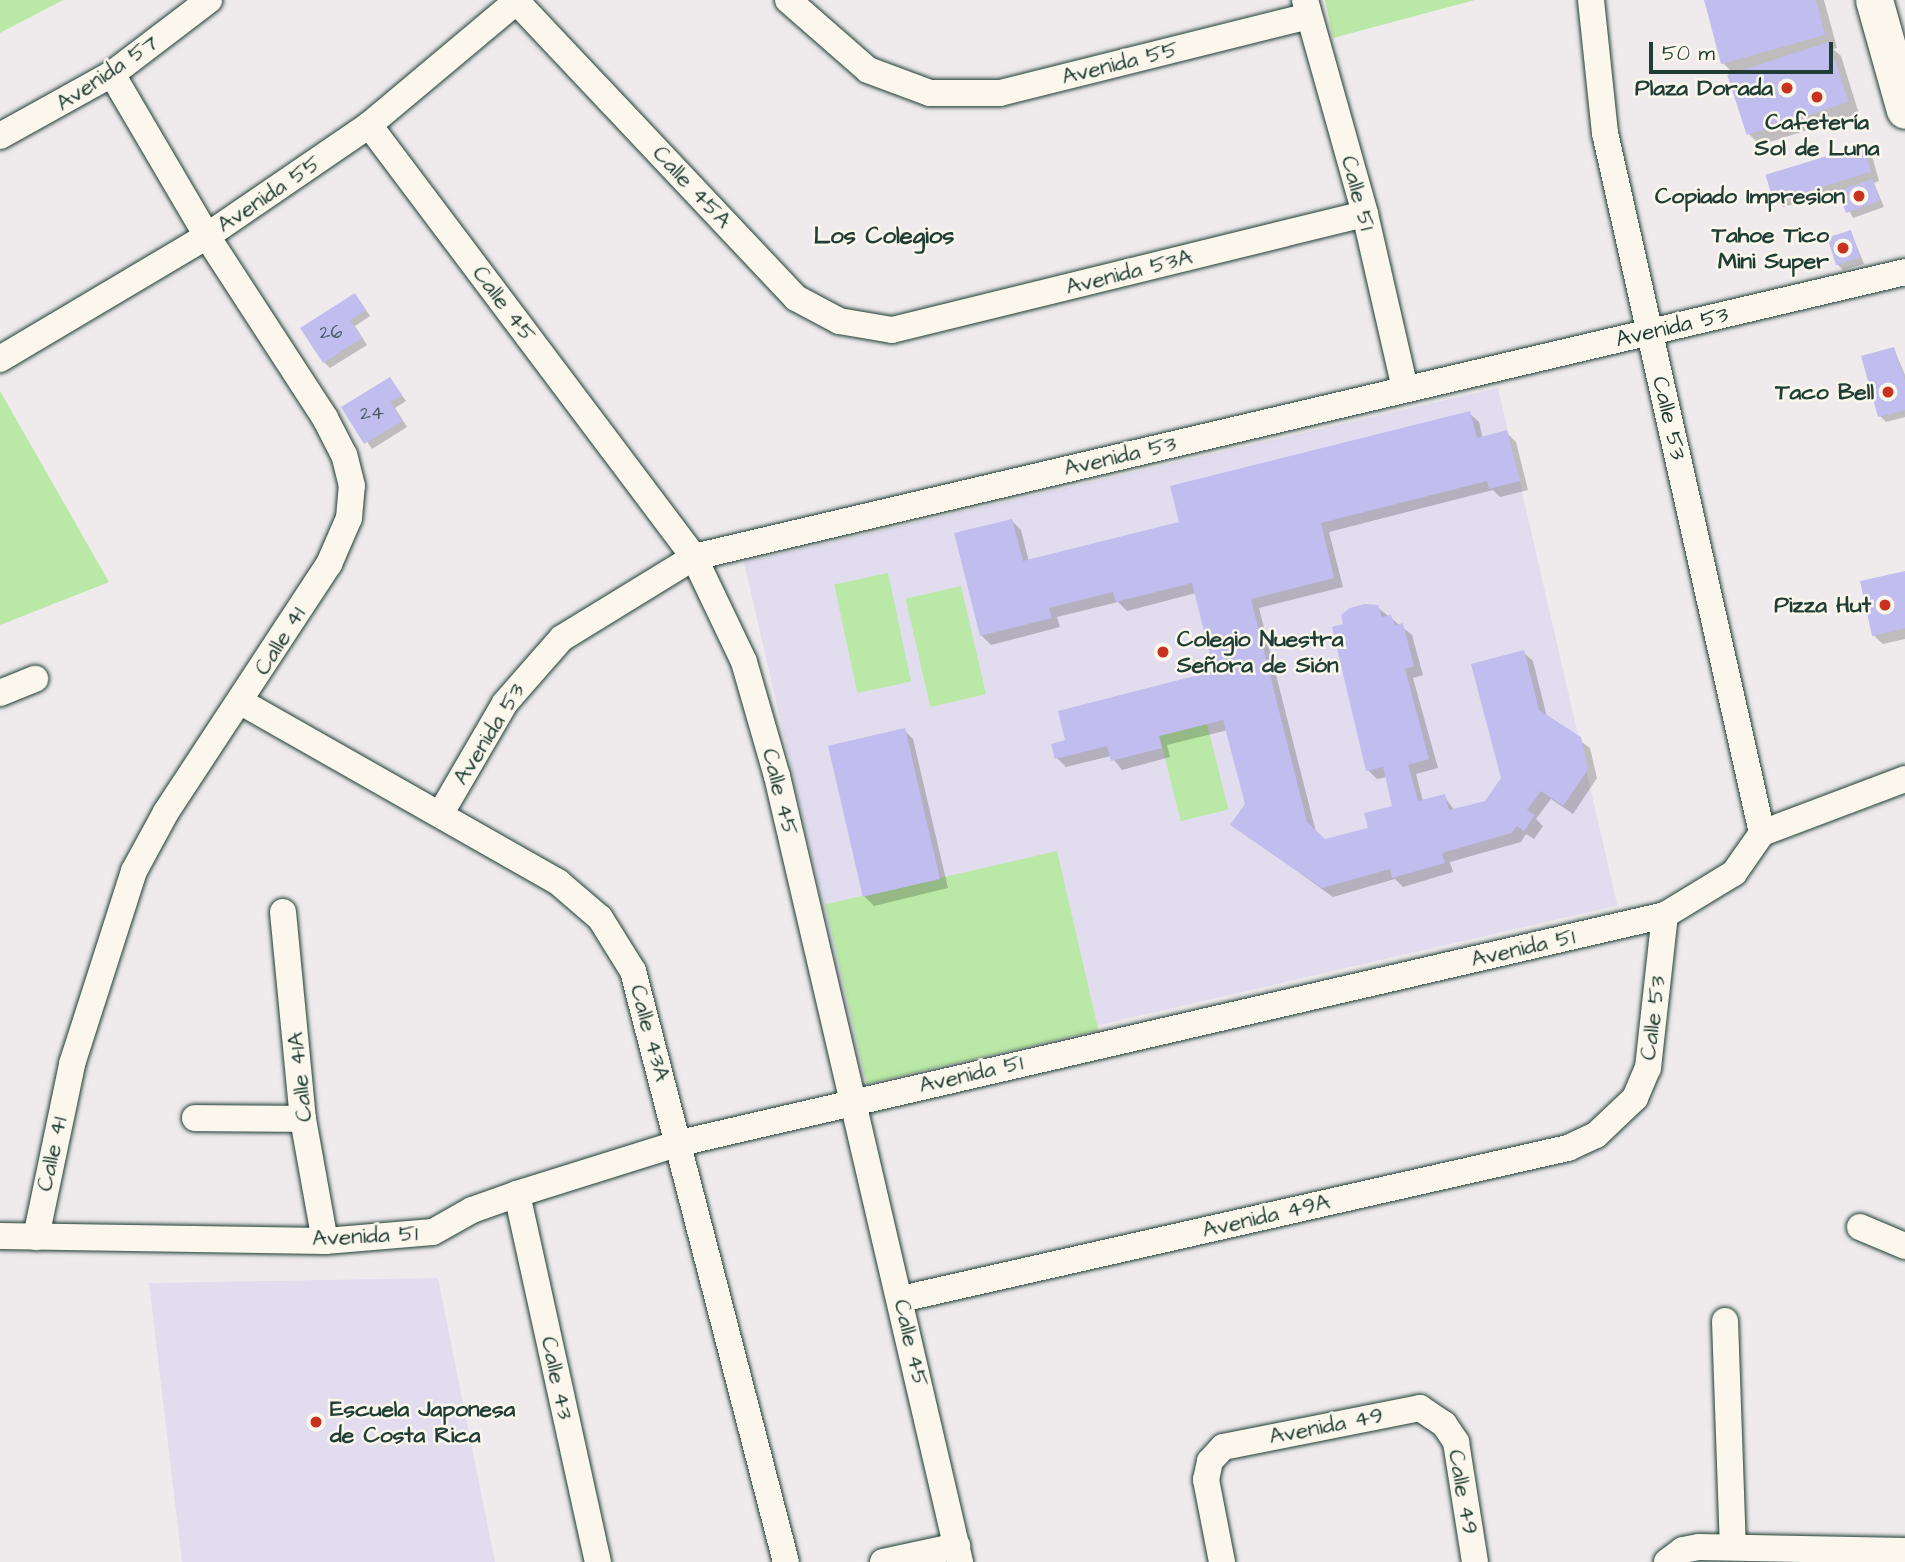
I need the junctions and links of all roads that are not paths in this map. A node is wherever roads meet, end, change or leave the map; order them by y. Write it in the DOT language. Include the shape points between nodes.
graph roads {
  1 [pos="209,0"];
  2 [pos="788,0"];
  3 [pos="1591,0"];
  4 [pos="1874,0"];
  5 [pos="517,1"];
  6 [pos="1306,8"];
  7 [pos="112,74"];
  8 [pos="1905,110"];
  9 [pos="369,125"];
  10 [pos="0,136"];
  11 [pos="1365,214"];
  12 [pos="207,236"];
  13 [pos="1905,272"];
  14 [pos="892,330"];
  15 [pos="1650,333"];
  16 [pos="0,359"];
  17 [pos="1405,388"];
  18 [pos="694,557"];
  19 [pos="35,679"];
  20 [pos="0,693"];
  21 [pos="241,702"];
  22 [pos="1905,779"];
  23 [pos="441,813"];
  24 [pos="1762,833"];
  25 [pos="283,912"];
  26 [pos="1664,915"];
  27 [pos="850,1102"];
  28 [pos="1621,1113"];
  29 [pos="195,1118"];
  30 [pos="303,1119"];
  31 [pos="680,1143"];
  32 [pos="517,1194"];
  33 [pos="1860,1227"];
  34 [pos="0,1236"];
  35 [pos="36,1237"];
  36 [pos="325,1241"];
  37 [pos="1905,1246"];
  38 [pos="901,1299"];
  39 [pos="1725,1321"];
  40 [pos="1444,1424"];
  41 [pos="1733,1547"];
  42 [pos="1905,1551"];
  43 [pos="958,1554"];
  44 [pos="1675,1556"];
  45 [pos="597,1562"];
  46 [pos="786,1562"];
  47 [pos="883,1562"];
  48 [pos="1222,1562"];
  49 [pos="1475,1562"];
  1 -- 7 [label="street, Avenida 57"];
  2 -- 6 [label="street, Avenida 55" via="868,70 930,93 1000,93"];
  3 -- 15 [label="street, Calle 53" via="1605,133"];
  4 -- 8 [label="main road"];
  5 -- 9 [label="street, Avenida 55"];
  5 -- 14 [label="street, Calle 45A" via="796,298 839,321"];
  6 -- 11 [label="street, Calle 51"];
  7 -- 10 [label="street, Avenida 57"];
  7 -- 12 [label="street, Calle 41"];
  9 -- 12 [label="street, Avenida 55"];
  9 -- 18 [label="street, Calle 45"];
  11 -- 14 [label="street, Avenida 53A"];
  11 -- 17 [label="street, Calle 51"];
  12 -- 16 [label="street, Avenida 55"];
  12 -- 21 [label="street, Calle 41" via="325,418 344,455 352,486 349,518 329,564"];
  13 -- 15 [label="street, Avenida 53"];
  15 -- 17 [label="street, Avenida 53"];
  15 -- 24 [label="street, Calle 53"];
  17 -- 18 [label="street, Avenida 53"];
  18 -- 23 [label="street, Avenida 53" via="562,638 505,703"];
  18 -- 27 [label="street, Calle 45" via="744,662 777,776"];
  19 -- 20 [label="street"];
  21 -- 23 [label="street, Calle 43A"];
  21 -- 35 [label="street, Calle 41" via="166,812 134,871 72,1064"];
  22 -- 24 [label="street"];
  23 -- 31 [label="street, Calle 43A" via="558,882 600,918 634,971"];
  24 -- 26 [label="street, Avenida 51" via="1734,873"];
  25 -- 30 [label="street, Calle 41A"];
  26 -- 27 [label="street, Avenida 51"];
  26 -- 28 [label="street, Calle 53" via="1648,1068 1635,1098"];
  27 -- 31 [label="street, Avenida 51"];
  27 -- 38 [label="street, Calle 45"];
  28 -- 38 [label="street, Avenida 49A" via="1596,1135 1568,1148"];
  29 -- 30 [label="street"];
  30 -- 36 [label="street, Calle 41A"];
  31 -- 32 [label="street, Avenida 51"];
  31 -- 46 [label="street, Calle 43A"];
  32 -- 36 [label="street, Avenida 51" via="472,1210 433,1232"];
  32 -- 45 [label="street, Calle 43"];
  33 -- 37 [label="street"];
  34 -- 35 [label="street, Avenida 51"];
  35 -- 36 [label="street, Avenida 51"];
  38 -- 43 [label="street, Calle 45"];
  39 -- 41 [label="street"];
  40 -- 48 [label="street, Avenida 49" via="1420,1408 1223,1447 1210,1461 1206,1480"];
  40 -- 49 [label="street, Calle 49" via="1455,1442"];
  41 -- 42 [label="street"];
  41 -- 44 [label="street"];
  43 -- 47 [label="street"];
}
